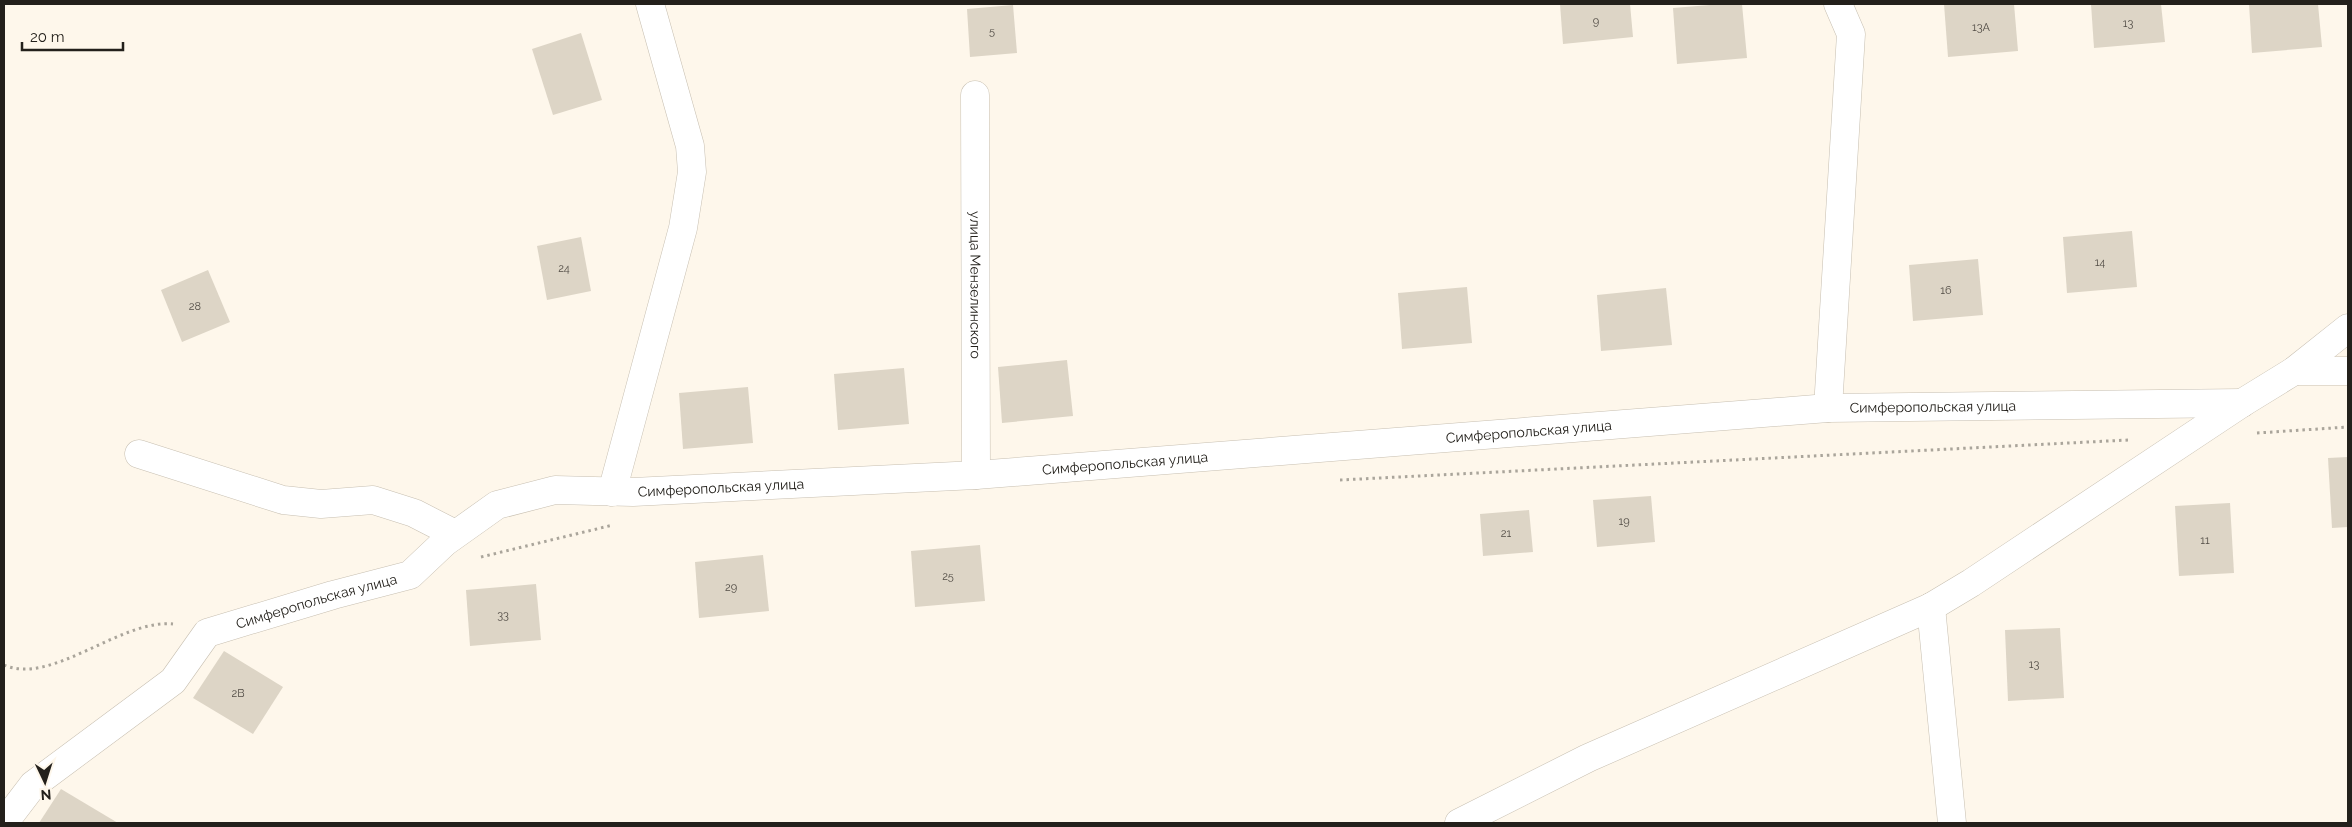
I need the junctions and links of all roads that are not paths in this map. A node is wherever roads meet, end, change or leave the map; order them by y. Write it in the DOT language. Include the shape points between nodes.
graph roads {
  1 [pos="650,4"];
  2 [pos="1838,4"];
  3 [pos="975,95"];
  4 [pos="2348,328"];
  5 [pos="2294,371"];
  6 [pos="2348,371"];
  7 [pos="2242,403"];
  8 [pos="1828,408"];
  9 [pos="139,454"];
  10 [pos="976,475"];
  11 [pos="612,492"];
  12 [pos="455,534"];
  13 [pos="1931,607"];
  14 [pos="4,823"];
  15 [pos="1459,823"];
  16 [pos="1952,823"];
  1 -- 11 [label="street" via="690,146 692,172 683,228"];
  2 -- 8 [label="street" via="1850,34"];
  3 -- 10 [label="street, улица Мензелинского"];
  4 -- 5 [label="street"];
  5 -- 6 [label="street"];
  5 -- 7 [label="street"];
  7 -- 8 [label="street, Симферопольская улица"];
  7 -- 13 [label="street"];
  8 -- 10 [label="street, Симферопольская улица"];
  9 -- 12 [label="street" via="283,500 321,504 373,500 414,513"];
  10 -- 11 [label="street, Симферопольская улица"];
  11 -- 12 [label="street, Симферопольская улица" via="554,490 497,505"];
  12 -- 14 [label="street, Симферопольская улица" via="410,575 207,634 173,681 33,785"];
  13 -- 15 [label="street" via="1588,758"];
  13 -- 16 [label="street"];
}
